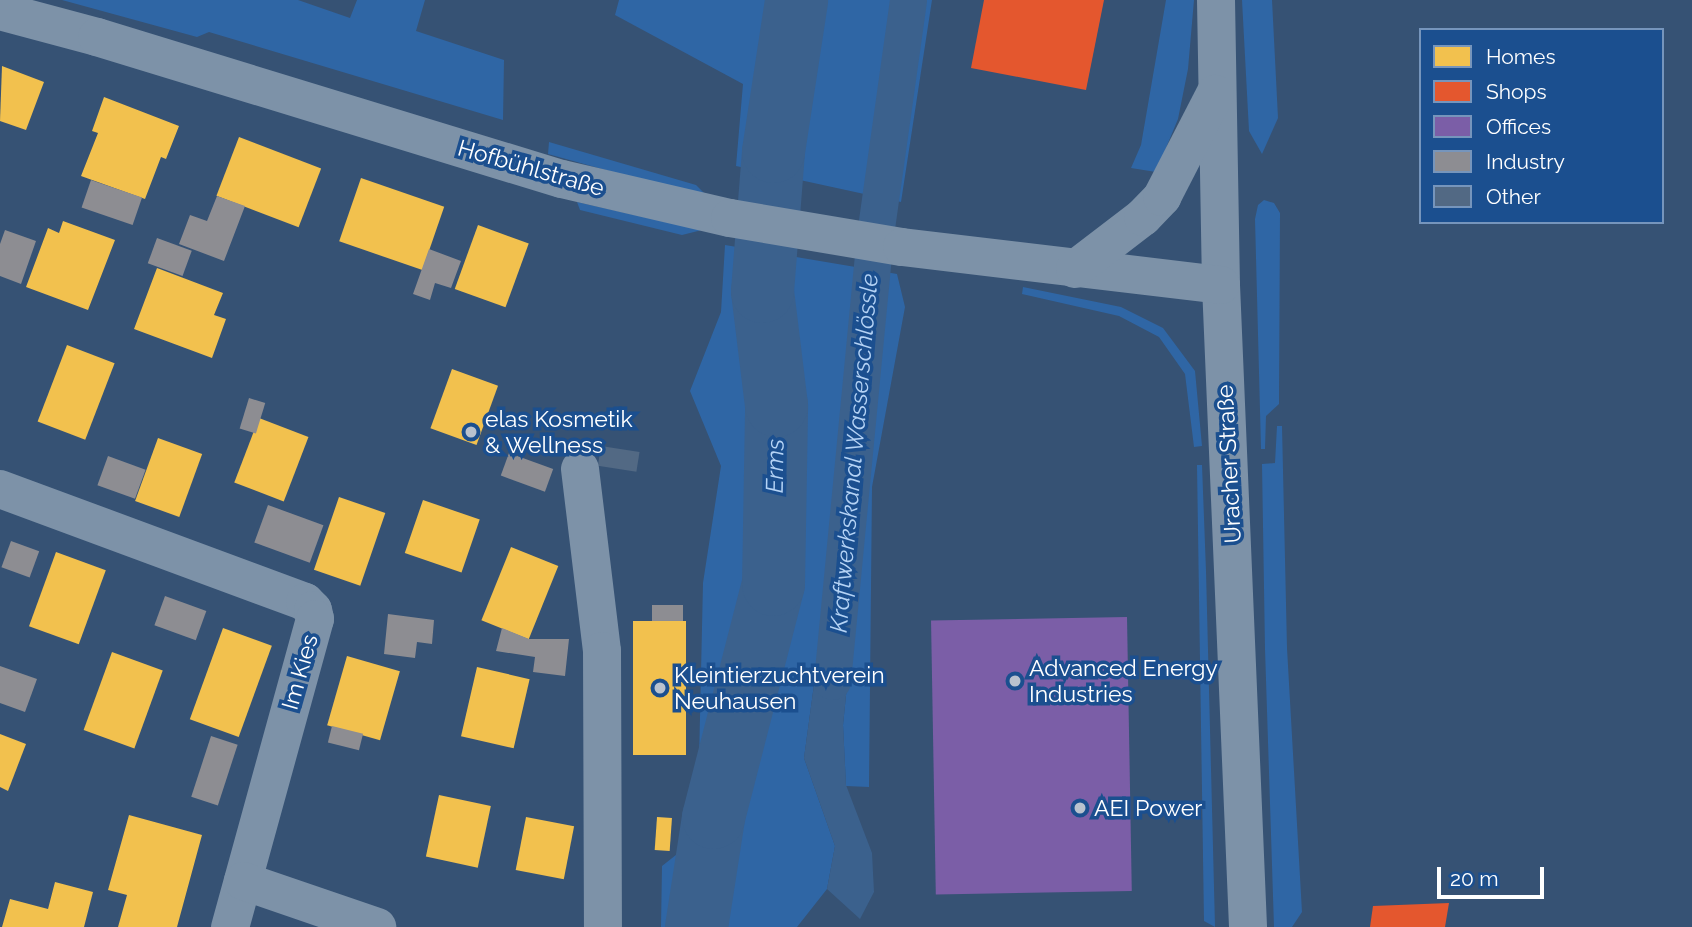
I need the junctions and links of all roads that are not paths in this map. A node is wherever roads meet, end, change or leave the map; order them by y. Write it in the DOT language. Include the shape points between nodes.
graph roads {
  1 [pos="1216,0"];
  2 [pos="0,11"];
  3 [pos="1218,86"];
  4 [pos="1076,269"];
  5 [pos="1221,285"];
  6 [pos="580,469"];
  7 [pos="0,489"];
  8 [pos="243,881"];
  9 [pos="230,927"];
  10 [pos="377,927"];
  11 [pos="603,927"];
  12 [pos="1248,927"];
  1 -- 3 [label="street, Uracher Straße"];
  2 -- 4 [label="street, Hofbühlstraße" via="562,179 730,218 902,247"];
  3 -- 4 [label="street" via="1162,197"];
  3 -- 5 [label="street, Uracher Straße"];
  4 -- 5 [label="street, Hofbühlstraße"];
  5 -- 12 [label="street, Uracher Straße"];
  6 -- 11 [label="street" via="602,651"];
  7 -- 8 [label="street, Im Kies" via="305,602 313,610 315,619"];
  8 -- 9 [label="street"];
  8 -- 10 [label="street"];
}
